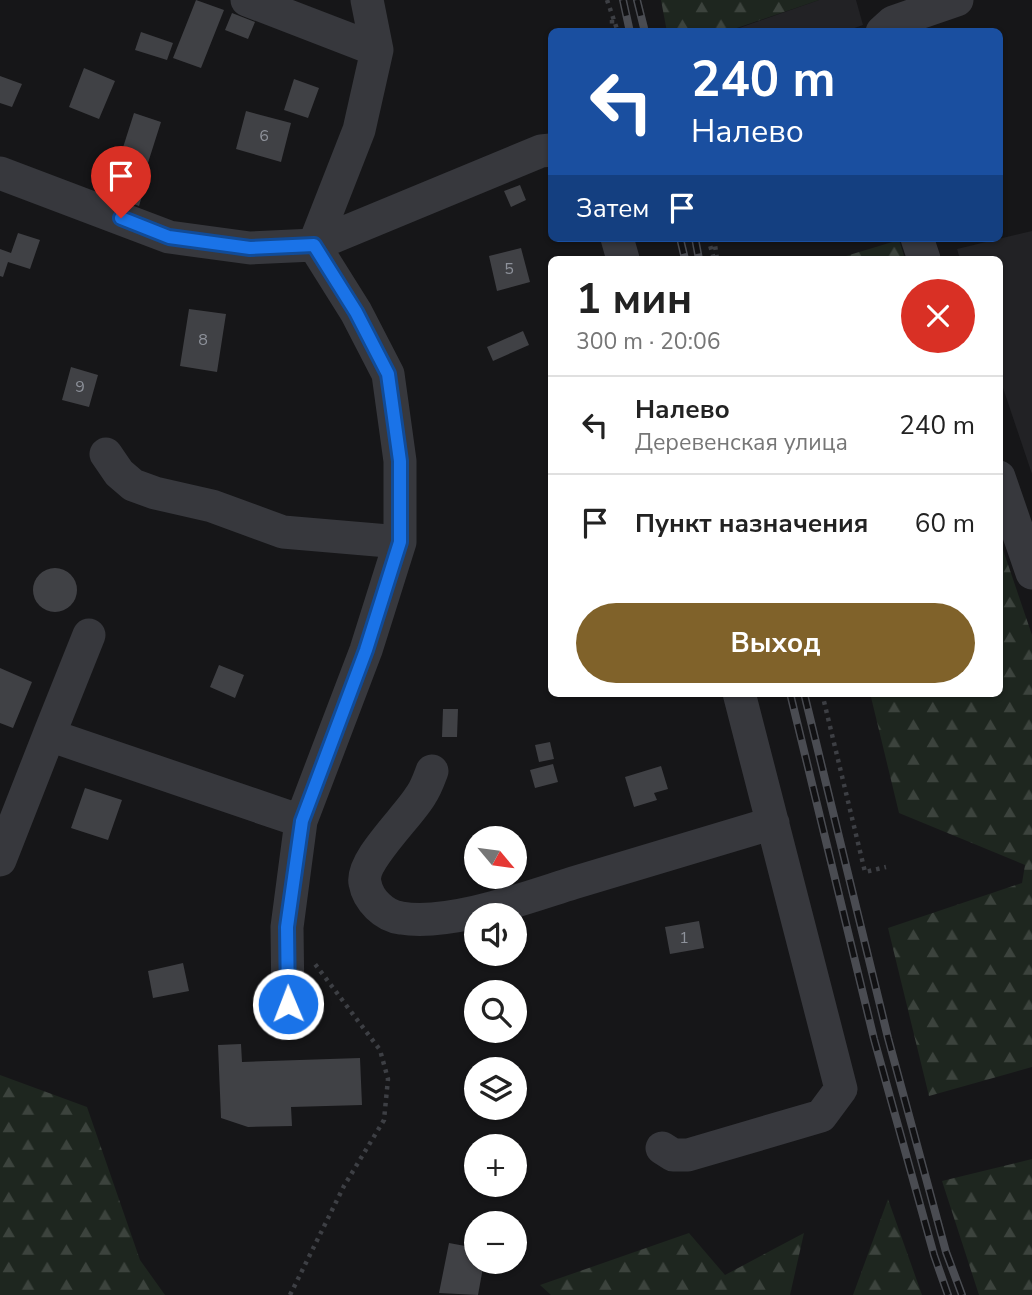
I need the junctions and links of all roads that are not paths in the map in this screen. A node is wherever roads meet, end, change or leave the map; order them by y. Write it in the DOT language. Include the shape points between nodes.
graph roads {
  1 [pos="247,0"];
  2 [pos="368,0"];
  3 [pos="957,0"];
  4 [pos="887,28"];
  5 [pos="377,50"];
  6 [pos="548,150"];
  7 [pos="0,173"];
  8 [pos="314,245"];
  9 [pos="106,454"];
  10 [pos="1003,490"];
  11 [pos="400,542"];
  12 [pos="1032,573"];
  13 [pos="89,635"];
  14 [pos="740,697"];
  15 [pos="49,735"];
  16 [pos="432,771"];
  17 [pos="302,821"];
  18 [pos="773,823"];
  19 [pos="0,860"];
  20 [pos="288,1004"];
  21 [pos="662,1148"];
  1 -- 5 [label="street"];
  2 -- 5 [label="street"];
  3 -- 4 [label="street"];
  5 -- 8 [label="street" via="359,130"];
  6 -- 8 [label="street"];
  7 -- 8 [label="street" via="169,237 250,248"];
  8 -- 11 [label="street" via="388,374 400,461"];
  9 -- 11 [label="street" via="133,485 212,506 283,532"];
  10 -- 12 [label="street"];
  11 -- 17 [label="street" via="366,650"];
  13 -- 15 [label="street"];
  14 -- 18 [label="street"];
  15 -- 17 [label="street"];
  15 -- 19 [label="street"];
  16 -- 18 [label="street" via="422,794 367,866 364,882 373,902 398,918 424,920 511,902"];
  17 -- 20 [label="street" via="287,927"];
  18 -- 21 [label="street" via="841,1088 821,1116 688,1156"];
}
